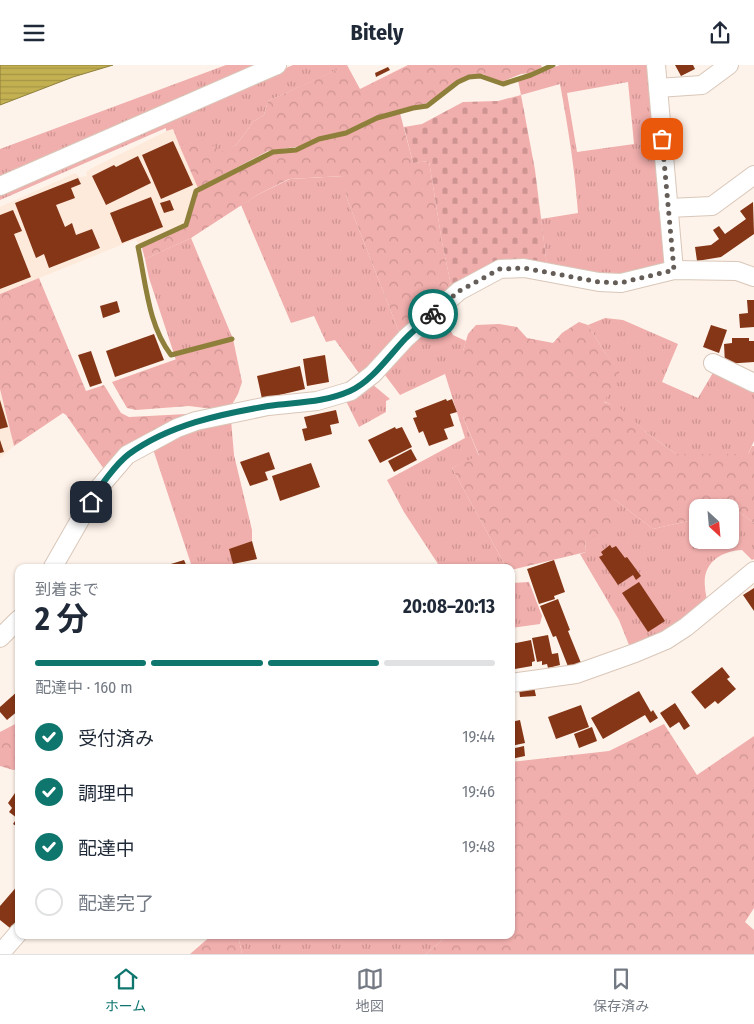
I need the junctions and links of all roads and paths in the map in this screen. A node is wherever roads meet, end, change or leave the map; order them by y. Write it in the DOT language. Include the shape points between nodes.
graph roads {
  1 [pos="277,65"];
  2 [pos="656,65"];
  3 [pos="729,65"];
  4 [pos="658,88"];
  5 [pos="754,175"];
  6 [pos="0,186"];
  7 [pos="668,208"];
  8 [pos="674,270"];
  9 [pos="754,277"];
  10 [pos="713,363"];
  11 [pos="754,383"];
  12 [pos="55,564"];
  13 [pos="754,571"];
  14 [pos="15,623"];
  15 [pos="0,637"];
  16 [pos="515,682"];
  17 [pos="15,937"];
  18 [pos="0,954"];
  1 -- 6 [label="street"];
  2 -- 4 [label="street"];
  3 -- 4 [label="street" via="702,85"];
  4 -- 7 [label="street"];
  5 -- 7 [label="street" via="712,206"];
  7 -- 8 [label="street"];
  8 -- 9 [label="street" via="737,271"];
  8 -- 12 [label="street" via="620,283 524,268 500,269 459,291 406,338 372,375 351,391 316,401 268,406 196,421 127,455 97,490"];
  10 -- 11 [label="street"];
  13 -- 16 [label="street" via="666,640 576,674"];
  14 -- 15 [label="street"];
  17 -- 18 [label="street"];
}
